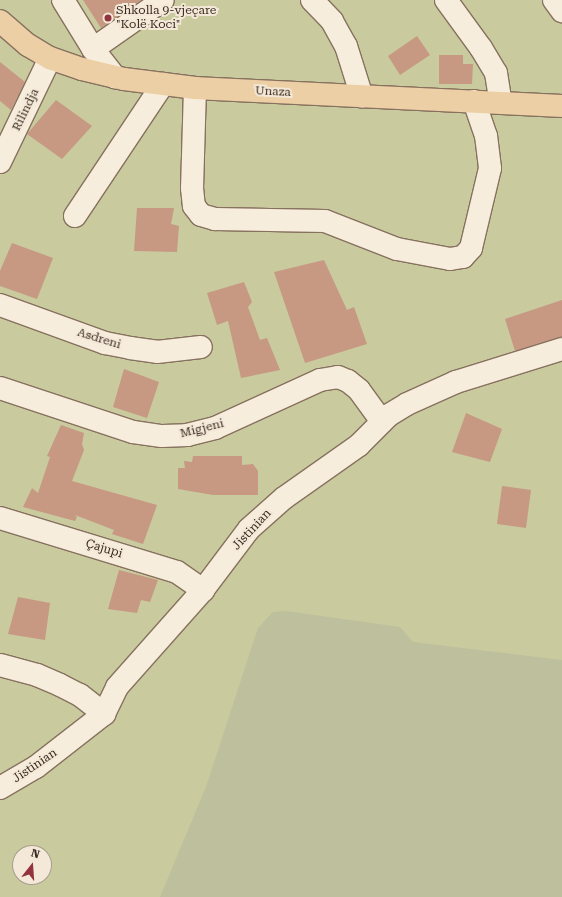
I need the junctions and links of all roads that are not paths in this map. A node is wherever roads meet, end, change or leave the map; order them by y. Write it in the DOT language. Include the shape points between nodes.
graph roads {
  1 [pos="63,0"];
  2 [pos="163,0"];
  3 [pos="312,0"];
  4 [pos="446,0"];
  5 [pos="554,0"];
  6 [pos="562,11"];
  7 [pos="0,21"];
  8 [pos="92,49"];
  9 [pos="50,58"];
  10 [pos="115,77"];
  11 [pos="163,84"];
  12 [pos="195,88"];
  13 [pos="362,97"];
  14 [pos="474,101"];
  15 [pos="501,103"];
  16 [pos="562,106"];
  17 [pos="0,162"];
  18 [pos="75,216"];
  19 [pos="0,305"];
  20 [pos="201,347"];
  21 [pos="562,349"];
  22 [pos="0,388"];
  23 [pos="382,422"];
  24 [pos="0,518"];
  25 [pos="203,590"];
  26 [pos="0,665"];
  27 [pos="104,714"];
  28 [pos="0,788"];
  1 -- 8 [label="street"];
  2 -- 8 [label="street"];
  3 -- 13 [label="street" via="332,21 346,46"];
  4 -- 15 [label="street" via="496,73"];
  5 -- 6 [label="street"];
  7 -- 9 [label="main road, Unaza" via="28,45"];
  8 -- 10 [label="street"];
  9 -- 10 [label="main road, Unaza"];
  9 -- 17 [label="street, Rilindja"];
  10 -- 11 [label="main road, Unaza"];
  11 -- 12 [label="main road, Unaza"];
  11 -- 18 [label="street"];
  12 -- 13 [label="main road, Unaza"];
  12 -- 14 [label="street" via="192,188 194,206 201,215 215,219 325,221 396,249 450,259 463,257 471,248 490,168 486,136"];
  13 -- 14 [label="main road, Unaza"];
  14 -- 15 [label="main road, Unaza"];
  15 -- 16 [label="main road, Unaza"];
  19 -- 20 [label="street, Asdreni" via="105,343 157,352"];
  21 -- 23 [label="street, Jistinian" via="456,382 408,404"];
  22 -- 23 [label="street, Migjeni" via="133,432 174,436 215,428 320,380 338,377 359,390"];
  23 -- 25 [label="street, Jistinian" via="359,445 266,513 249,529"];
  24 -- 25 [label="street, Çajupi" via="177,572"];
  25 -- 27 [label="street, Jistinian" via="117,687"];
  26 -- 27 [label="street" via="37,675 60,685 80,695"];
  27 -- 28 [label="street, Jistinian" via="36,768"];
}
